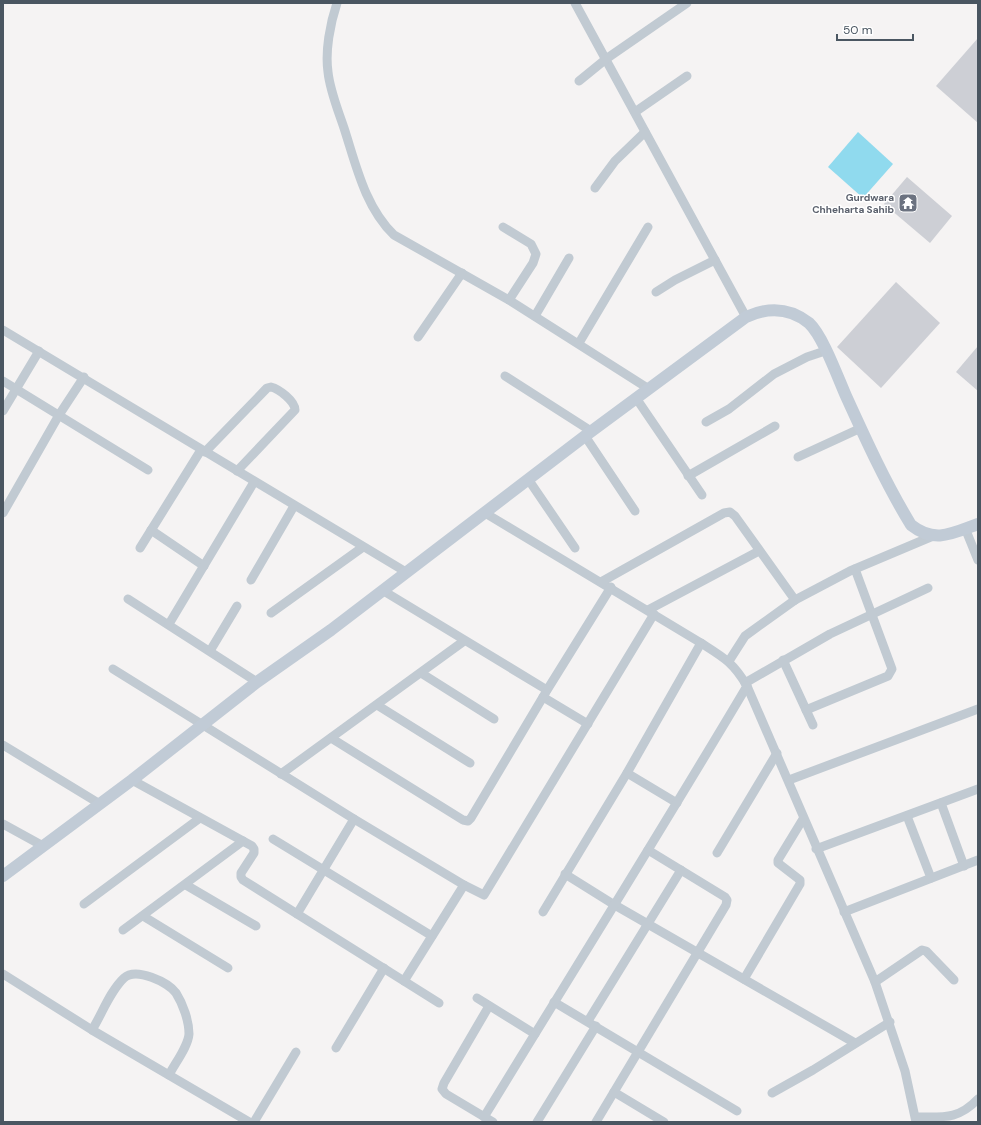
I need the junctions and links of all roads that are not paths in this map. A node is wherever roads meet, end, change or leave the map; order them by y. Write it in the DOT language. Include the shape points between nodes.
graph roads {
  1 [pos="337,3"];
  2 [pos="575,3"];
  3 [pos="687,3"];
  4 [pos="606,59"];
  5 [pos="687,76"];
  6 [pos="579,81"];
  7 [pos="635,112"];
  8 [pos="645,132"];
  9 [pos="596,188"];
  10 [pos="503,227"];
  11 [pos="648,227"];
  12 [pos="569,258"];
  13 [pos="715,260"];
  14 [pos="462,273"];
  15 [pos="656,292"];
  16 [pos="509,300"];
  17 [pos="535,316"];
  18 [pos="746,317"];
  19 [pos="3,330"];
  20 [pos="418,337"];
  21 [pos="579,343"];
  22 [pos="39,351"];
  23 [pos="825,351"];
  24 [pos="505,376"];
  25 [pos="84,377"];
  26 [pos="3,381"];
  27 [pos="16,389"];
  28 [pos="649,389"];
  29 [pos="636,398"];
  30 [pos="3,411"];
  31 [pos="59,415"];
  32 [pos="706,422"];
  33 [pos="775,426"];
  34 [pos="861,428"];
  35 [pos="588,434"];
  36 [pos="203,451"];
  37 [pos="798,457"];
  38 [pos="148,470"];
  39 [pos="237,471"];
  40 [pos="688,476"];
  41 [pos="528,479"];
  42 [pos="254,482"];
  43 [pos="702,495"];
  44 [pos="294,506"];
  45 [pos="635,510"];
  46 [pos="3,513"];
  47 [pos="485,513"];
  48 [pos="978,524"];
  49 [pos="965,528"];
  50 [pos="152,530"];
  51 [pos="933,536"];
  52 [pos="363,547"];
  53 [pos="140,548"];
  54 [pos="575,548"];
  55 [pos="759,551"];
  56 [pos="978,560"];
  57 [pos="204,566"];
  58 [pos="855,569"];
  59 [pos="406,572"];
  60 [pos="251,580"];
  61 [pos="601,582"];
  62 [pos="611,587"];
  63 [pos="928,588"];
  64 [pos="382,590"];
  65 [pos="128,600"];
  66 [pos="795,600"];
  67 [pos="237,606"];
  68 [pos="651,612"];
  69 [pos="271,613"];
  70 [pos="871,614"];
  71 [pos="169,624"];
  72 [pos="464,641"];
  73 [pos="701,643"];
  74 [pos="210,651"];
  75 [pos="783,660"];
  76 [pos="729,661"];
  77 [pos="113,670"];
  78 [pos="421,673"];
  79 [pos="257,682"];
  80 [pos="746,684"];
  81 [pos="545,694"];
  82 [pos="377,705"];
  83 [pos="978,709"];
  84 [pos="806,710"];
  85 [pos="494,719"];
  86 [pos="588,724"];
  87 [pos="813,725"];
  88 [pos="202,726"];
  89 [pos="331,738"];
  90 [pos="3,745"];
  91 [pos="777,753"];
  92 [pos="470,763"];
  93 [pos="627,773"];
  94 [pos="281,774"];
  95 [pos="132,780"];
  96 [pos="789,780"];
  97 [pos="978,789"];
  98 [pos="677,803"];
  99 [pos="941,803"];
  100 [pos="100,804"];
  101 [pos="907,816"];
  102 [pos="200,818"];
  103 [pos="354,819"];
  104 [pos="803,819"];
  105 [pos="3,824"];
  106 [pos="273,839"];
  107 [pos="243,841"];
  108 [pos="42,846"];
  109 [pos="816,849"];
  110 [pos="648,850"];
  111 [pos="717,853"];
  112 [pos="978,860"];
  113 [pos="964,866"];
  114 [pos="325,869"];
  115 [pos="681,870"];
  116 [pos="565,874"];
  117 [pos="3,876"];
  118 [pos="931,878"];
  119 [pos="186,885"];
  120 [pos="464,885"];
  121 [pos="84,904"];
  122 [pos="613,904"];
  123 [pos="543,912"];
  124 [pos="844,912"];
  125 [pos="297,914"];
  126 [pos="143,916"];
  127 [pos="648,924"];
  128 [pos="256,926"];
  129 [pos="123,930"];
  130 [pos="432,936"];
  131 [pos="697,952"];
  132 [pos="228,968"];
  133 [pos="384,968"];
  134 [pos="3,974"];
  135 [pos="744,979"];
  136 [pos="954,980"];
  137 [pos="404,981"];
  138 [pos="875,982"];
  139 [pos="477,998"];
  140 [pos="554,1002"];
  141 [pos="439,1003"];
  142 [pos="490,1006"];
  143 [pos="890,1022"];
  144 [pos="592,1024"];
  145 [pos="92,1030"];
  146 [pos="535,1034"];
  147 [pos="855,1043"];
  148 [pos="336,1048"];
  149 [pos="638,1051"];
  150 [pos="296,1052"];
  151 [pos="169,1075"];
  152 [pos="614,1092"];
  153 [pos="772,1093"];
  154 [pos="978,1099"];
  155 [pos="736,1111"];
  156 [pos="484,1117"];
  157 [pos="916,1120"];
  158 [pos="249,1122"];
  159 [pos="254,1122"];
  160 [pos="493,1122"];
  161 [pos="537,1122"];
  162 [pos="596,1122"];
  163 [pos="664,1122"];
  1 -- 14 [label="street" via="329,35 328,73 360,176 378,217 394,235"];
  2 -- 4 [label="street"];
  3 -- 4 [label="street"];
  4 -- 6 [label="street"];
  4 -- 7 [label="street"];
  5 -- 7 [label="street"];
  7 -- 8 [label="street"];
  8 -- 9 [label="street" via="615,161"];
  8 -- 13 [label="street"];
  10 -- 16 [label="street" via="531,244 536,254"];
  11 -- 21 [label="street"];
  12 -- 17 [label="street"];
  13 -- 15 [label="street"];
  13 -- 18 [label="street"];
  14 -- 16 [label="street"];
  14 -- 20 [label="street"];
  16 -- 17 [label="street"];
  17 -- 21 [label="street"];
  18 -- 23 [label="street" via="770,310 795,314 810,325"];
  18 -- 28 [label="street"];
  19 -- 22 [label="street"];
  21 -- 28 [label="street"];
  22 -- 25 [label="street"];
  22 -- 27 [label="street"];
  23 -- 32 [label="street" via="807,357 779,372 729,409"];
  23 -- 34 [label="street"];
  24 -- 35 [label="street"];
  25 -- 31 [label="street"];
  25 -- 36 [label="street"];
  26 -- 27 [label="street"];
  27 -- 30 [label="street"];
  27 -- 31 [label="street"];
  28 -- 29 [label="street"];
  29 -- 35 [label="street"];
  29 -- 40 [label="street"];
  31 -- 38 [label="street"];
  31 -- 46 [label="street"];
  33 -- 40 [label="street"];
  34 -- 37 [label="street"];
  34 -- 51 [label="street" via="911,525 920,532"];
  35 -- 41 [label="street"];
  35 -- 45 [label="street"];
  36 -- 39 [label="street"];
  36 -- 39 [label="street" via="268,388 276,388 292,403 295,410"];
  36 -- 50 [label="street"];
  39 -- 42 [label="street"];
  40 -- 43 [label="street"];
  41 -- 47 [label="street"];
  41 -- 54 [label="street"];
  42 -- 44 [label="street"];
  42 -- 57 [label="street"];
  44 -- 52 [label="street"];
  44 -- 60 [label="street"];
  47 -- 59 [label="street"];
  47 -- 61 [label="street"];
  48 -- 49 [label="street"];
  49 -- 51 [label="street" via="950,534"];
  49 -- 56 [label="street"];
  50 -- 53 [label="street"];
  50 -- 57 [label="street"];
  51 -- 58 [label="street"];
  52 -- 59 [label="street"];
  52 -- 69 [label="street"];
  55 -- 61 [label="street" via="735,516 730,512 724,513"];
  55 -- 66 [label="street"];
  55 -- 68 [label="street"];
  57 -- 71 [label="street"];
  58 -- 66 [label="street"];
  58 -- 70 [label="street"];
  59 -- 64 [label="street"];
  61 -- 62 [label="street"];
  62 -- 68 [label="street"];
  62 -- 81 [label="street"];
  63 -- 70 [label="street"];
  64 -- 72 [label="street"];
  64 -- 79 [label="street"];
  65 -- 71 [label="street"];
  66 -- 76 [label="street" via="745,636"];
  67 -- 74 [label="street"];
  68 -- 73 [label="street"];
  68 -- 86 [label="street"];
  70 -- 75 [label="street"];
  70 -- 84 [label="street" via="891,672 888,676"];
  71 -- 74 [label="street"];
  72 -- 78 [label="street"];
  72 -- 81 [label="street"];
  73 -- 76 [label="street"];
  73 -- 93 [label="street"];
  74 -- 79 [label="street"];
  75 -- 80 [label="street"];
  75 -- 84 [label="street"];
  76 -- 80 [label="street"];
  77 -- 88 [label="street"];
  78 -- 82 [label="street"];
  78 -- 85 [label="street"];
  79 -- 88 [label="street"];
  80 -- 91 [label="street"];
  80 -- 98 [label="street"];
  81 -- 86 [label="street"];
  81 -- 89 [label="street" via="468,821"];
  82 -- 89 [label="street"];
  82 -- 92 [label="street"];
  83 -- 96 [label="street"];
  84 -- 87 [label="street"];
  86 -- 120 [label="street" via="487,893 480,894"];
  88 -- 94 [label="street"];
  88 -- 95 [label="street"];
  89 -- 94 [label="street"];
  90 -- 100 [label="street"];
  91 -- 96 [label="street"];
  91 -- 111 [label="street"];
  93 -- 98 [label="street"];
  93 -- 116 [label="street"];
  94 -- 103 [label="street"];
  95 -- 100 [label="street"];
  95 -- 102 [label="street"];
  96 -- 104 [label="street"];
  97 -- 99 [label="street"];
  98 -- 110 [label="street"];
  99 -- 101 [label="street"];
  99 -- 113 [label="street"];
  100 -- 108 [label="street"];
  101 -- 109 [label="street"];
  101 -- 118 [label="street"];
  102 -- 107 [label="street"];
  102 -- 121 [label="street"];
  103 -- 114 [label="street"];
  103 -- 120 [label="street"];
  104 -- 109 [label="street"];
  104 -- 135 [label="street" via="778,860 780,866 798,877 800,884"];
  105 -- 108 [label="street"];
  106 -- 114 [label="street"];
  107 -- 119 [label="street"];
  107 -- 125 [label="street" via="254,849 241,877"];
  108 -- 117 [label="street"];
  109 -- 124 [label="street"];
  110 -- 115 [label="street"];
  110 -- 122 [label="street"];
  112 -- 113 [label="street"];
  113 -- 118 [label="street"];
  114 -- 125 [label="street"];
  114 -- 130 [label="street"];
  115 -- 127 [label="street"];
  115 -- 131 [label="street" via="727,900"];
  116 -- 122 [label="street"];
  116 -- 123 [label="street"];
  118 -- 124 [label="street"];
  119 -- 126 [label="street"];
  119 -- 128 [label="street"];
  120 -- 130 [label="street"];
  122 -- 127 [label="street"];
  122 -- 140 [label="street"];
  124 -- 138 [label="street"];
  125 -- 133 [label="street"];
  126 -- 129 [label="street"];
  126 -- 132 [label="street"];
  127 -- 131 [label="street"];
  127 -- 144 [label="street"];
  130 -- 137 [label="street"];
  131 -- 135 [label="street"];
  131 -- 149 [label="street"];
  133 -- 137 [label="street"];
  133 -- 148 [label="street"];
  134 -- 145 [label="street"];
  135 -- 147 [label="street"];
  136 -- 138 [label="street" via="926,951 922,950"];
  137 -- 141 [label="street"];
  138 -- 143 [label="street"];
  139 -- 142 [label="street"];
  140 -- 144 [label="street"];
  140 -- 146 [label="street"];
  142 -- 146 [label="street"];
  142 -- 156 [label="street" via="442,1089"];
  143 -- 147 [label="street"];
  143 -- 157 [label="street"];
  144 -- 149 [label="street"];
  144 -- 161 [label="street"];
  145 -- 151 [label="street"];
  145 -- 151 [label="street" via="125,977 137,974 164,983 175,992 180,1001 189,1036"];
  146 -- 156 [label="street"];
  147 -- 153 [label="street"];
  149 -- 152 [label="street"];
  149 -- 155 [label="street"];
  150 -- 159 [label="street"];
  151 -- 158 [label="street"];
  152 -- 162 [label="street"];
  152 -- 163 [label="street"];
  154 -- 157 [label="street" via="964,1112 955,1116"];
  156 -- 160 [label="street"];
}
